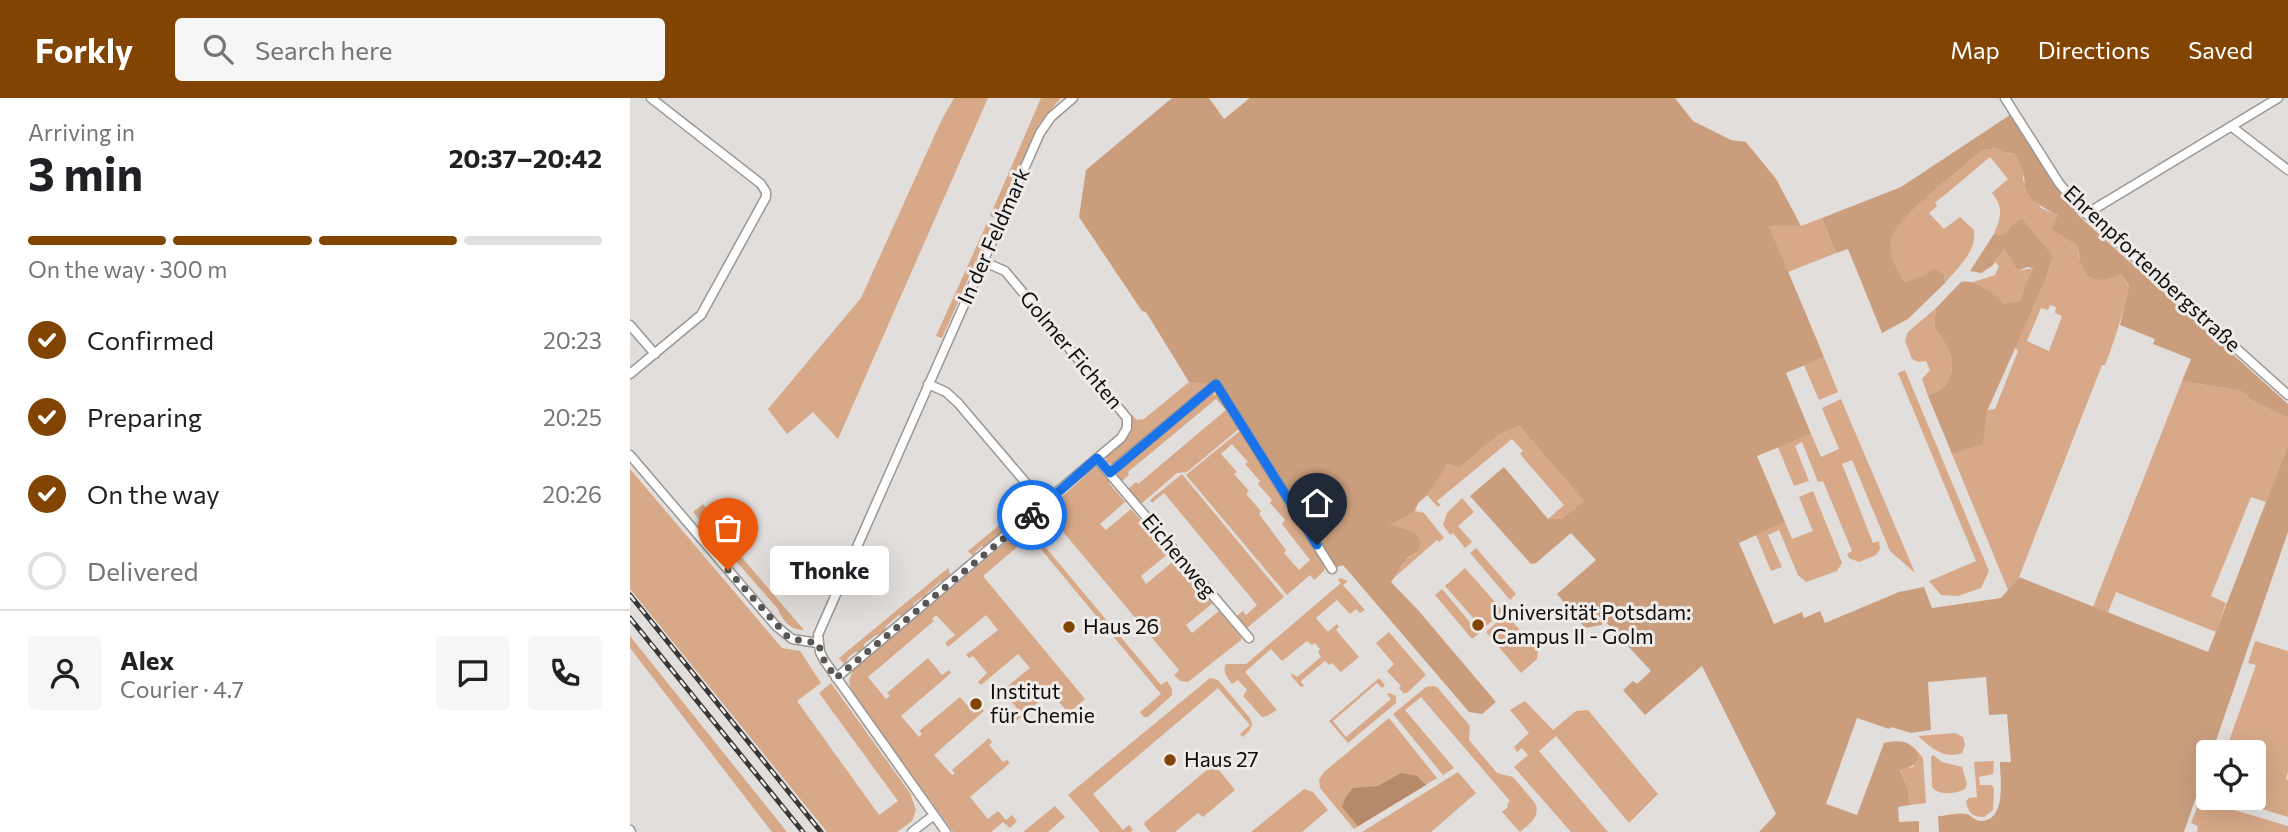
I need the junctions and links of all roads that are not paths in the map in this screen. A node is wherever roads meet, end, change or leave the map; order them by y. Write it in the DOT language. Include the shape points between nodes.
graph roads {
  1 [pos="651,98"];
  2 [pos="1073,98"];
  3 [pos="2005,98"];
  4 [pos="2278,98"];
  5 [pos="2232,127"];
  6 [pos="2288,170"];
  7 [pos="2086,214"];
  8 [pos="982,261"];
  9 [pos="630,325"];
  10 [pos="655,354"];
  11 [pos="630,374"];
  12 [pos="928,384"];
  13 [pos="2288,395"];
  14 [pos="630,455"];
  15 [pos="1097,458"];
  16 [pos="1110,473"];
  17 [pos="1043,503"];
  18 [pos="1332,569"];
  19 [pos="1249,639"];
  20 [pos="818,643"];
  21 [pos="836,678"];
  22 [pos="934,815"];
  23 [pos="912,832"];
  24 [pos="946,832"];
  1 -- 10 [label="street" via="766,192 701,315"];
  2 -- 8 [label="street, In der Feldmark" via="1040,133"];
  3 -- 7 [label="street, Ehrenpfortenbergstraße" via="2059,183"];
  4 -- 5 [label="street"];
  5 -- 6 [label="street"];
  5 -- 7 [label="street"];
  7 -- 13 [label="street, Ehrenpfortenbergstraße"];
  8 -- 12 [label="street, In der Feldmark"];
  8 -- 15 [label="street, Golmer Fichten" via="1005,271 1127,418 1125,434"];
  9 -- 10 [label="street"];
  10 -- 11 [label="street"];
  12 -- 17 [label="street" via="958,403"];
  12 -- 20 [label="street, In der Feldmark" via="825,616"];
  14 -- 20 [label="street" via="776,626 792,639"];
  15 -- 16 [label="street, Eichenweg"];
  15 -- 17 [label="street, Golmer Fichten"];
  16 -- 18 [label="street" via="1216,384"];
  16 -- 19 [label="street, Eichenweg"];
  17 -- 21 [label="street, Golmer Fichten"];
  20 -- 21 [label="street"];
  21 -- 22 [label="street"];
  22 -- 23 [label="street"];
  22 -- 24 [label="street"];
}
